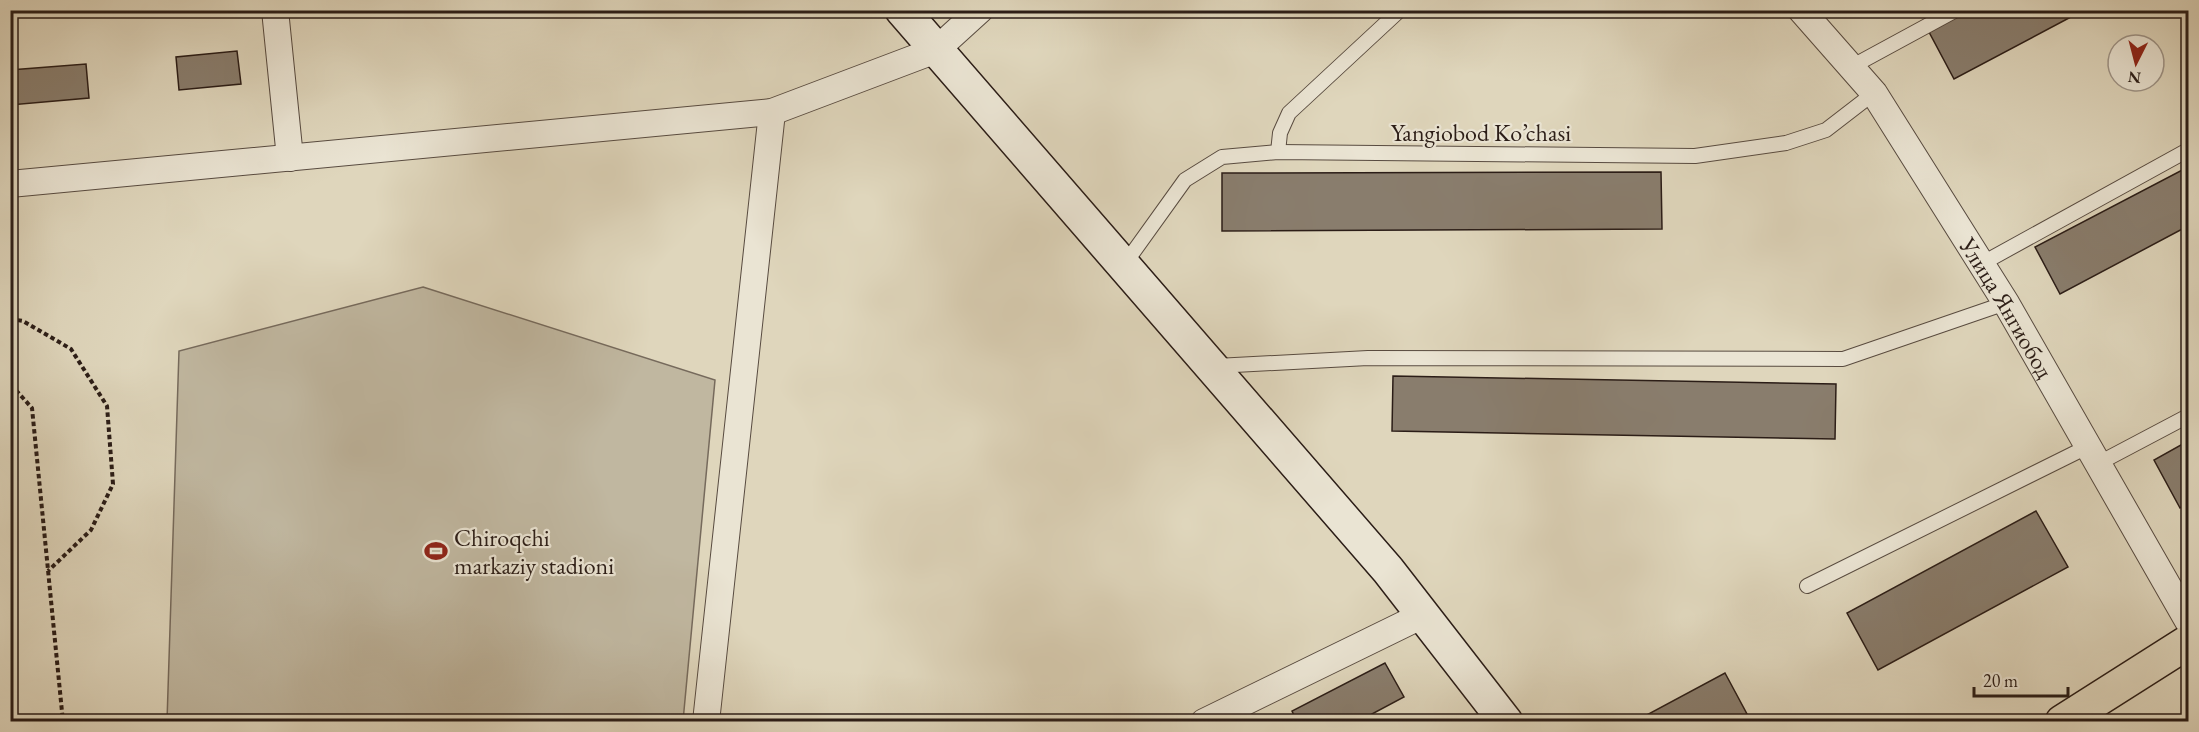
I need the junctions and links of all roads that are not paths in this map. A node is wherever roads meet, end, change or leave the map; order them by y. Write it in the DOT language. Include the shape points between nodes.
graph roads {
  1 [pos="275,10"];
  2 [pos="902,10"];
  3 [pos="980,10"];
  4 [pos="1401,10"];
  5 [pos="1802,10"];
  6 [pos="1956,10"];
  7 [pos="936,50"];
  8 [pos="1851,67"];
  9 [pos="1874,93"];
  10 [pos="772,112"];
  11 [pos="2188,150"];
  12 [pos="1278,152"];
  13 [pos="290,158"];
  14 [pos="10,184"];
  15 [pos="1981,264"];
  16 [pos="1124,265"];
  17 [pos="2006,303"];
  18 [pos="1211,366"];
  19 [pos="2188,416"];
  20 [pos="2094,455"];
  21 [pos="1807,586"];
  22 [pos="1423,615"];
  23 [pos="2188,621"];
  24 [pos="2188,642"];
  25 [pos="706,722"];
  26 [pos="1204,722"];
  27 [pos="1506,722"];
  28 [pos="2062,722"];
  1 -- 13 [label="street"];
  2 -- 7 [label="street"];
  3 -- 7 [label="street"];
  4 -- 12 [label="lane" via="1289,113 1280,133"];
  5 -- 8 [label="street, Улица Янгиобод"];
  6 -- 8 [label="lane"];
  7 -- 10 [label="street"];
  7 -- 16 [label="street"];
  8 -- 9 [label="street, Улица Янгиобод"];
  9 -- 12 [label="lane, Yangiobod Ko’chasi" via="1826,130 1786,142 1695,156"];
  9 -- 15 [label="street, Улица Янгиобод"];
  10 -- 13 [label="street"];
  10 -- 25 [label="street"];
  11 -- 15 [label="lane"];
  12 -- 16 [label="lane, Yangiobod Ko’chasi" via="1222,157 1185,180"];
  13 -- 14 [label="street"];
  15 -- 17 [label="street, Улица Янгиобод"];
  16 -- 18 [label="street"];
  17 -- 18 [label="lane" via="1843,359 1368,358"];
  17 -- 20 [label="street, Улица Янгиобод"];
  18 -- 22 [label="street"];
  19 -- 20 [label="lane"];
  20 -- 21 [label="lane"];
  20 -- 23 [label="street, Улица Янгиобод"];
  22 -- 26 [label="street"];
  22 -- 27 [label="street"];
  24 -- 28 [label="main road"];
}
